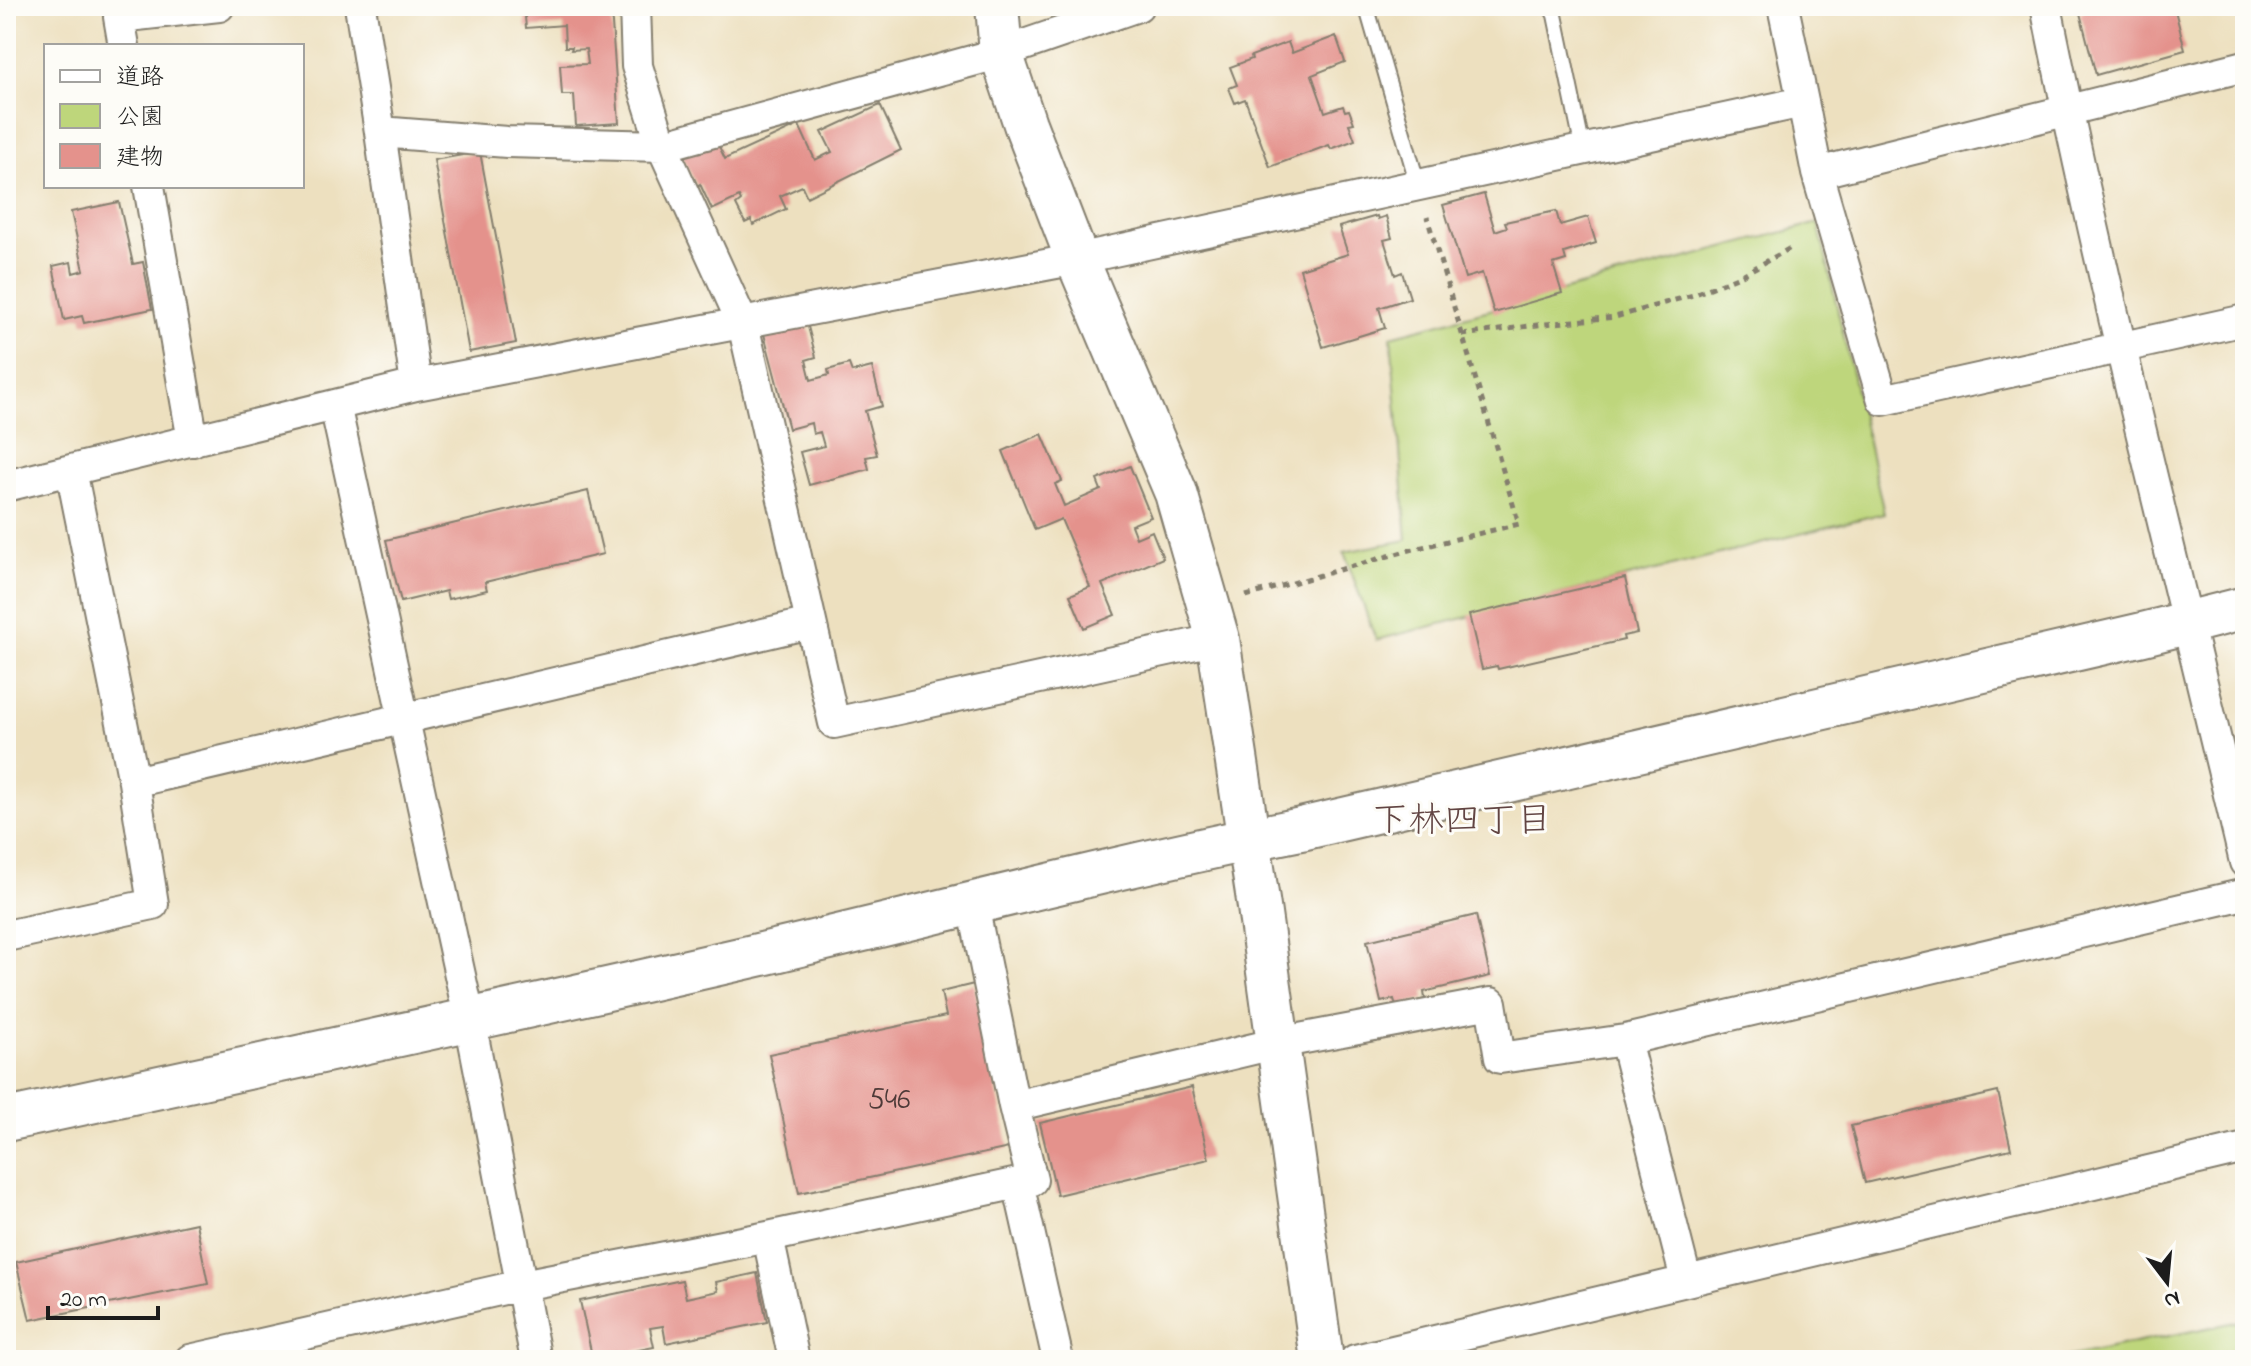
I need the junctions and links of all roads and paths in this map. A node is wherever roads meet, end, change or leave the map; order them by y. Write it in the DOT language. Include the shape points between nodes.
graph roads {
  1 [pos="219,6"];
  2 [pos="360,6"];
  3 [pos="635,6"];
  4 [pos="997,6"];
  5 [pos="1138,6"];
  6 [pos="1363,6"];
  7 [pos="1550,6"];
  8 [pos="1783,6"];
  9 [pos="2046,6"];
  10 [pos="124,44"];
  11 [pos="1001,53"];
  12 [pos="2245,66"];
  13 [pos="1803,102"];
  14 [pos="2066,109"];
  15 [pos="380,132"];
  16 [pos="662,146"];
  17 [pos="1583,150"];
  18 [pos="1817,173"];
  19 [pos="1418,185"];
  20 [pos="149,188"];
  21 [pos="1794,246"];
  22 [pos="1077,259"];
  23 [pos="2245,320"];
  24 [pos="743,324"];
  25 [pos="1462,335"];
  26 [pos="2121,349"];
  27 [pos="416,385"];
  28 [pos="335,405"];
  29 [pos="193,441"];
  30 [pos="71,470"];
  31 [pos="6,486"];
  32 [pos="2245,608"];
  33 [pos="2188,622"];
  34 [pos="810,623"];
  35 [pos="1214,623"];
  36 [pos="403,719"];
  37 [pos="134,782"];
  38 [pos="1249,839"];
  39 [pos="2245,862"];
  40 [pos="2245,894"];
  41 [pos="973,905"];
  42 [pos="6,936"];
  43 [pos="470,1021"];
  44 [pos="1625,1040"];
  45 [pos="1278,1043"];
  46 [pos="1014,1106"];
  47 [pos="6,1120"];
  48 [pos="2245,1148"];
  49 [pos="1018,1183"];
  50 [pos="768,1237"];
  51 [pos="1686,1280"];
  52 [pos="522,1285"];
  53 [pos="273,1351"];
  54 [pos="190,1360"];
  55 [pos="536,1360"];
  56 [pos="794,1360"];
  57 [pos="1058,1360"];
  58 [pos="1322,1360"];
  59 [pos="1355,1360"];
  1 -- 10 [label="street" via="119,17"];
  2 -- 15 [label="street"];
  3 -- 16 [label="street" via="637,66"];
  4 -- 11 [label="street"];
  5 -- 11 [label="street"];
  6 -- 19 [label="lane"];
  7 -- 17 [label="lane"];
  8 -- 13 [label="street"];
  9 -- 14 [label="street"];
  11 -- 16 [label="street"];
  11 -- 22 [label="street"];
  12 -- 14 [label="street"];
  13 -- 17 [label="street"];
  13 -- 18 [label="street"];
  14 -- 18 [label="street"];
  14 -- 26 [label="street"];
  15 -- 16 [label="street"];
  15 -- 27 [label="street"];
  16 -- 24 [label="street"];
  17 -- 19 [label="street"];
  18 -- 26 [label="street" via="1883,400"];
  19 -- 22 [label="street"];
  19 -- 25 [label="path"];
  20 -- 29 [label="street"];
  21 -- 25 [label="path" via="1705,290 1615,317"];
  22 -- 24 [label="street"];
  22 -- 35 [label="street" via="1176,493"];
  23 -- 26 [label="street"];
  24 -- 27 [label="street"];
  24 -- 34 [label="street"];
  25 -- 35 [label="path" via="1519,524 1410,550"];
  26 -- 33 [label="street"];
  27 -- 28 [label="street"];
  28 -- 29 [label="street"];
  28 -- 36 [label="street"];
  29 -- 30 [label="street"];
  30 -- 31 [label="street"];
  30 -- 37 [label="street"];
  32 -- 33 [label="street"];
  33 -- 38 [label="street"];
  33 -- 39 [label="street"];
  34 -- 35 [label="street" via="834,723"];
  34 -- 36 [label="street"];
  35 -- 38 [label="street"];
  36 -- 37 [label="street"];
  36 -- 43 [label="street"];
  37 -- 42 [label="street" via="153,904"];
  38 -- 41 [label="street"];
  38 -- 45 [label="street"];
  40 -- 44 [label="street"];
  41 -- 43 [label="street"];
  41 -- 46 [label="street"];
  43 -- 47 [label="street"];
  43 -- 52 [label="street"];
  44 -- 45 [label="street" via="1500,1058 1491,1003"];
  44 -- 51 [label="street"];
  45 -- 46 [label="street"];
  45 -- 58 [label="street"];
  46 -- 49 [label="street" via="1032,1180"];
  48 -- 51 [label="street"];
  49 -- 50 [label="street"];
  49 -- 57 [label="street"];
  50 -- 52 [label="street"];
  50 -- 56 [label="street"];
  51 -- 59 [label="street"];
  52 -- 53 [label="street"];
  52 -- 55 [label="street"];
  53 -- 54 [label="street"];
}
